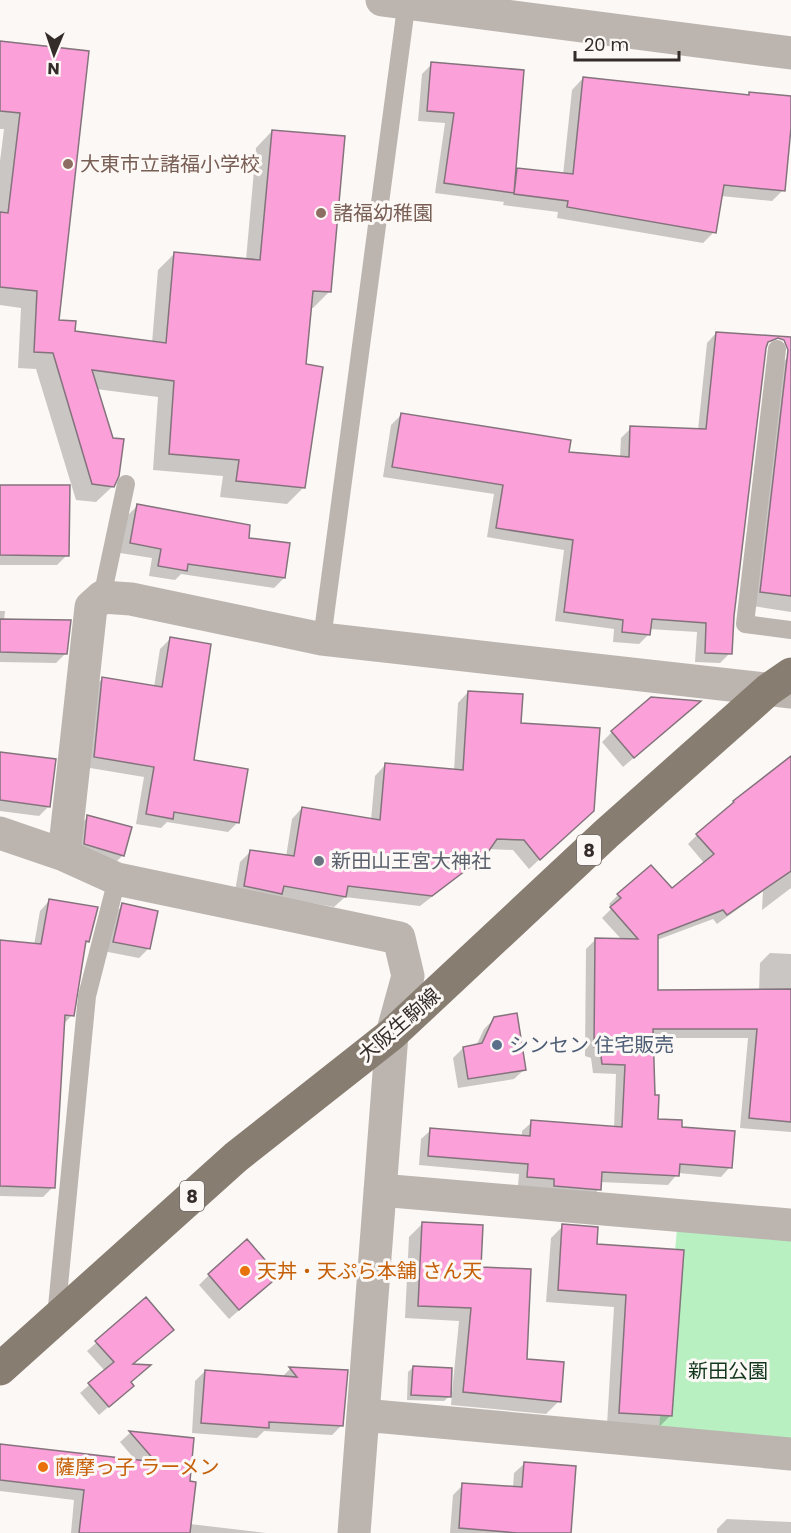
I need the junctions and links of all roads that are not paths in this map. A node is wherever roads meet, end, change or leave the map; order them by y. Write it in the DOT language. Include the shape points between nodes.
graph roads {
  1 [pos="398,1"];
  2 [pos="791,53"];
  3 [pos="777,349"];
  4 [pos="126,484"];
  5 [pos="102,597"];
  6 [pos="791,630"];
  7 [pos="322,639"];
  8 [pos="783,685"];
  9 [pos="0,833"];
  10 [pos="64,855"];
  11 [pos="117,879"];
  12 [pos="392,1034"];
  13 [pos="380,1190"];
  14 [pos="791,1225"];
  15 [pos="56,1317"];
  16 [pos="0,1369"];
  17 [pos="363,1415"];
  18 [pos="791,1454"];
  19 [pos="354,1533"];
  1 -- 2 [label="street"];
  1 -- 7 [label="lane"];
  3 -- 6 [label="lane" via="745,624"];
  4 -- 5 [label="lane"];
  5 -- 7 [label="street" via="130,599"];
  5 -- 10 [label="street" via="91,608"];
  7 -- 8 [label="street"];
  8 -- 12 [label="main road, 大阪生駒線 / 8" via="606,834"];
  9 -- 10 [label="street"];
  10 -- 11 [label="street"];
  11 -- 12 [label="street" via="399,938 408,976"];
  11 -- 15 [label="lane" via="87,996"];
  12 -- 13 [label="street"];
  12 -- 15 [label="main road, 大阪生駒線 / 8" via="236,1157"];
  13 -- 14 [label="street"];
  13 -- 17 [label="street"];
  15 -- 16 [label="main road, 大阪生駒線 / 8"];
  17 -- 18 [label="street"];
  17 -- 19 [label="street"];
}
